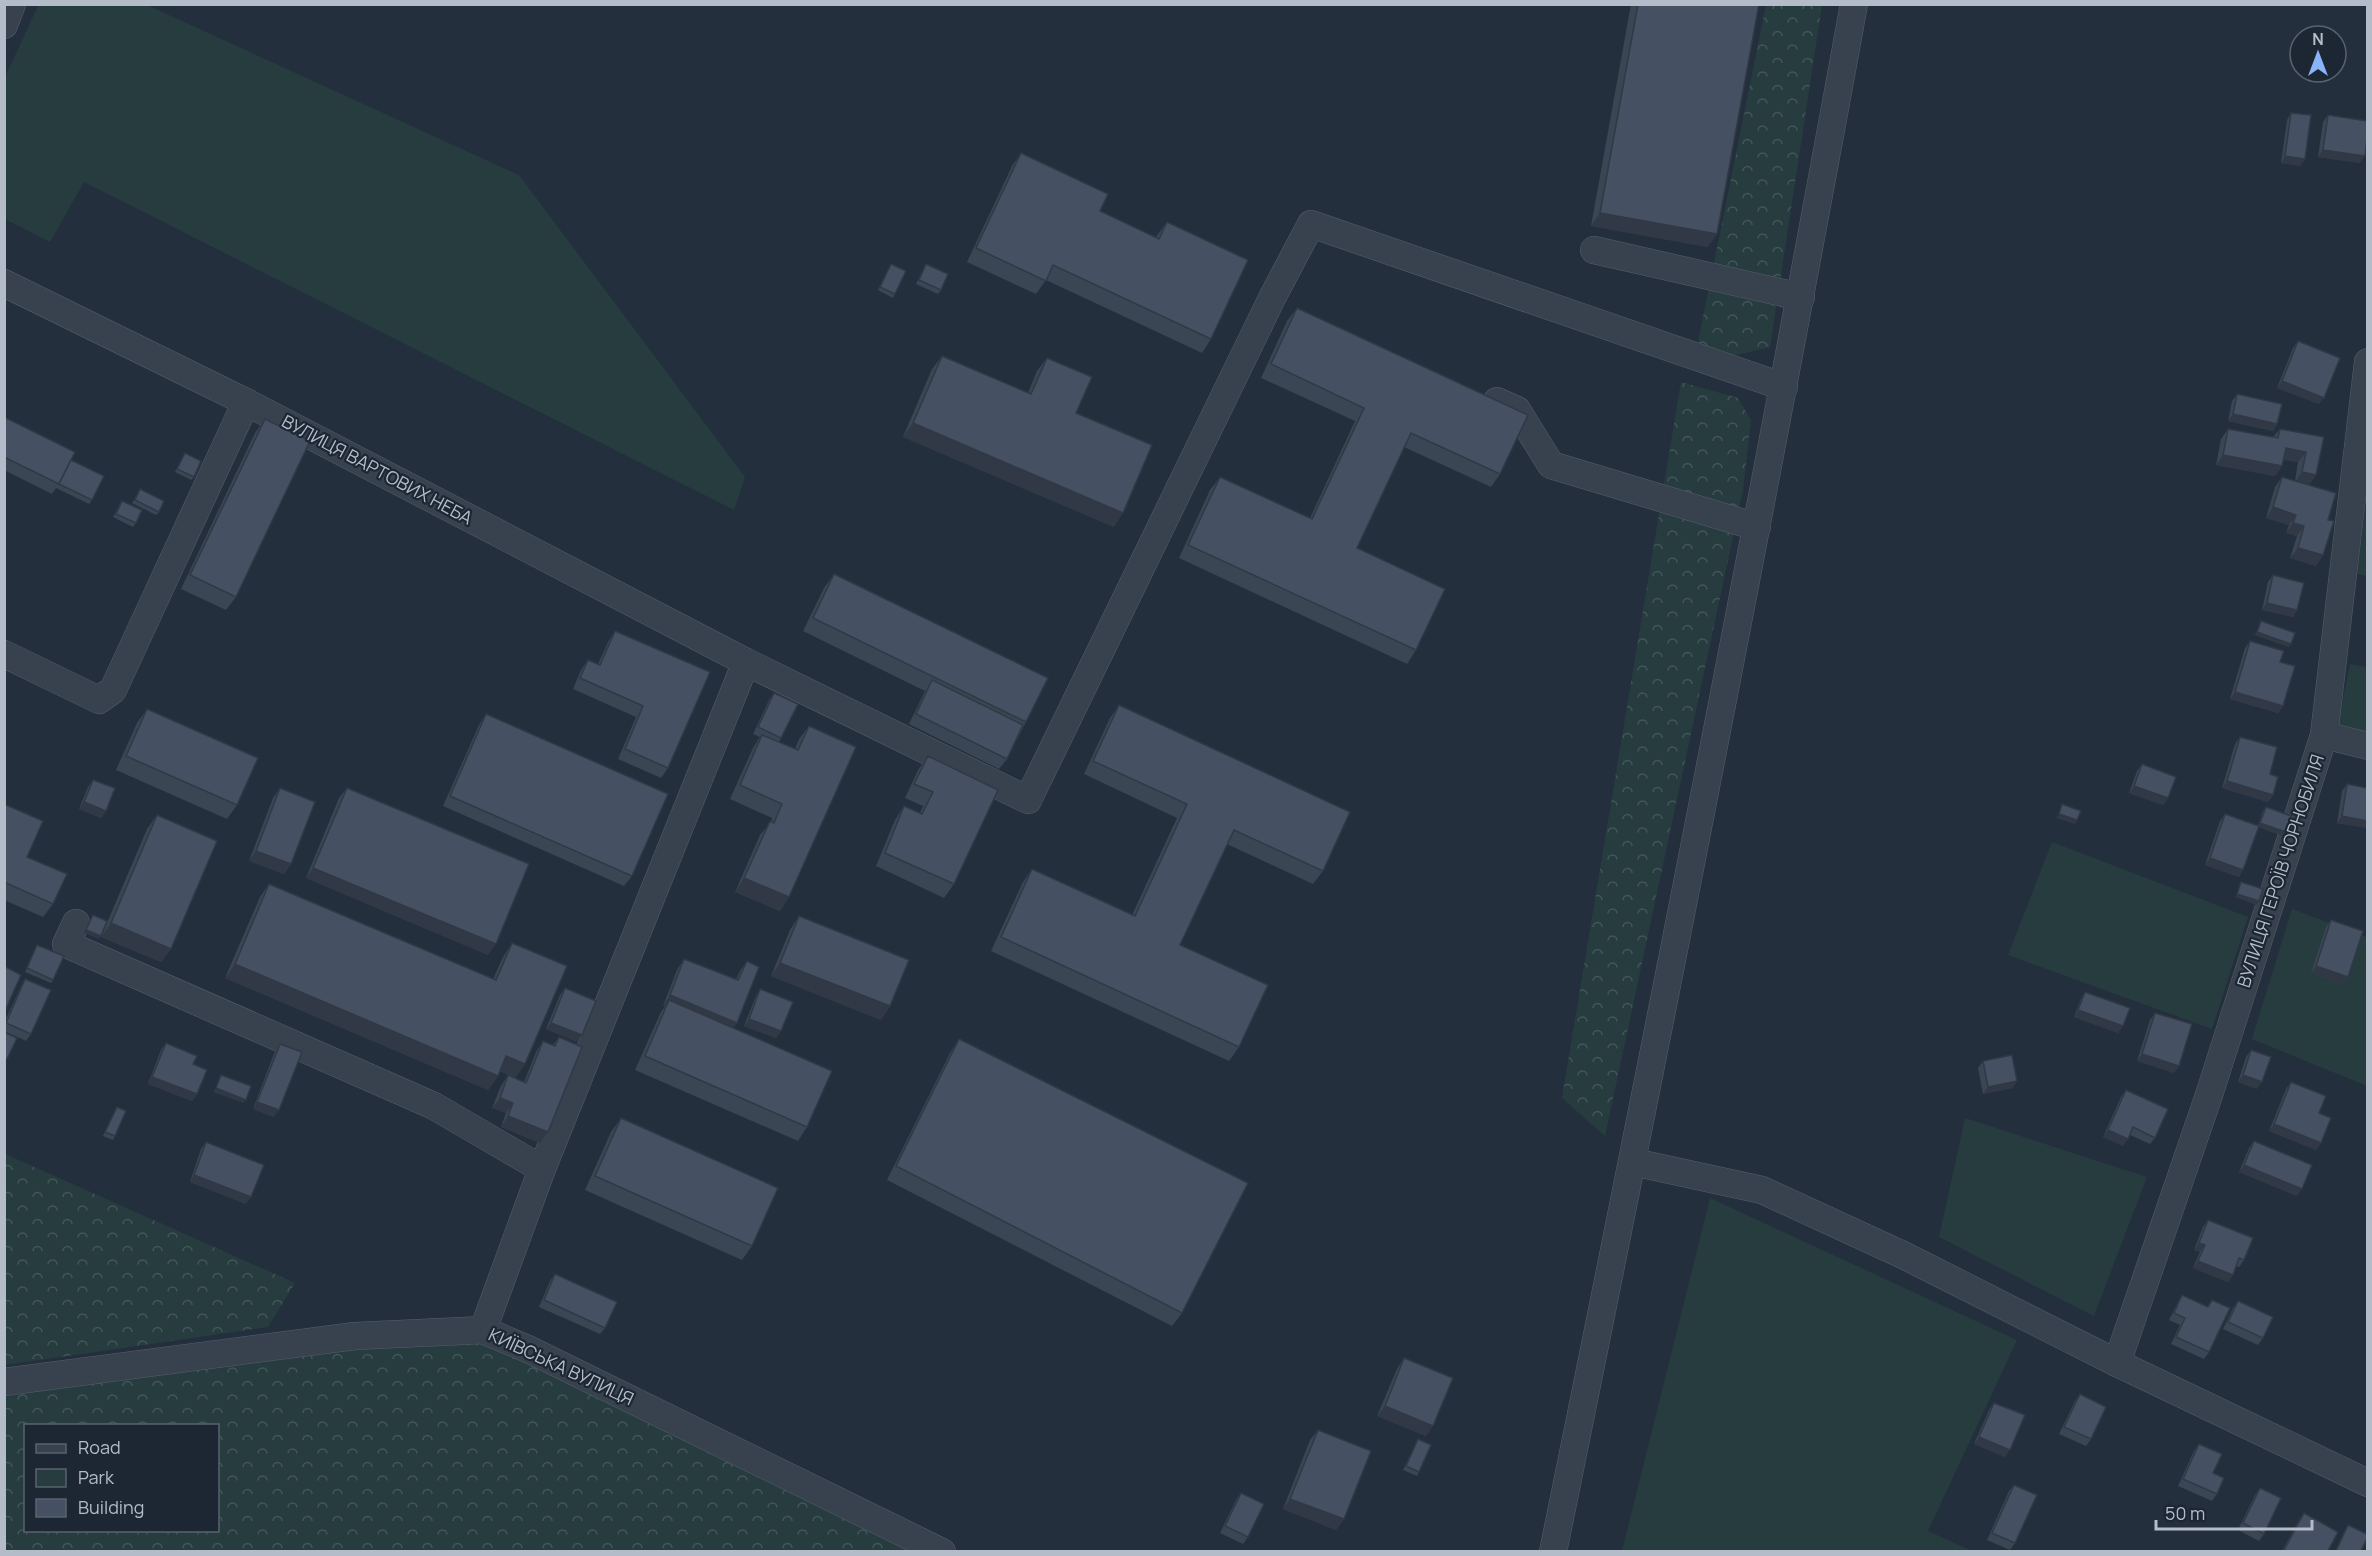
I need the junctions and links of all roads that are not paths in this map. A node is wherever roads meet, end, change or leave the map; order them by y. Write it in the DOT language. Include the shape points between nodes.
graph roads {
  1 [pos="12,4"];
  2 [pos="1854,4"];
  3 [pos="4,25"];
  4 [pos="1594,250"];
  5 [pos="4,283"];
  6 [pos="1801,297"];
  7 [pos="2367,362"];
  8 [pos="1785,387"];
  9 [pos="1475,391"];
  10 [pos="246,402"];
  11 [pos="1757,527"];
  12 [pos="4,654"];
  13 [pos="746,662"];
  14 [pos="2324,735"];
  15 [pos="2367,746"];
  16 [pos="76,923"];
  17 [pos="1633,1162"];
  18 [pos="542,1169"];
  19 [pos="483,1330"];
  20 [pos="2117,1363"];
  21 [pos="4,1382"];
  22 [pos="2367,1483"];
  23 [pos="942,1551"];
  24 [pos="1553,1551"];
  1 -- 3 [label="street"];
  2 -- 6 [label="street"];
  4 -- 6 [label="street"];
  5 -- 10 [label="street, ВУЛИЦЯ ВАРТОВИХ НЕБА"];
  6 -- 8 [label="street"];
  7 -- 14 [label="street, ВУЛИЦЯ ГЕРОЇВ ЧОРНОБИЛЯ"];
  8 -- 11 [label="street"];
  8 -- 13 [label="street, ВУЛИЦЯ ВАРТОВИХ НЕБА" via="1311,224 1283,303 1028,801"];
  9 -- 11 [label="street" via="1517,410 1551,465"];
  10 -- 12 [label="street" via="113,690 99,700"];
  10 -- 13 [label="street, ВУЛИЦЯ ВАРТОВИХ НЕБА"];
  11 -- 17 [label="street"];
  13 -- 18 [label="street"];
  14 -- 15 [label="street"];
  14 -- 20 [label="street, ВУЛИЦЯ ГЕРОЇВ ЧОРНОБИЛЯ" via="2209,1095"];
  16 -- 18 [label="street" via="66,944 434,1106"];
  17 -- 20 [label="street" via="1762,1190 1903,1255"];
  17 -- 24 [label="street"];
  18 -- 19 [label="street"];
  19 -- 21 [label="street, КИЇВСЬКА ВУЛИЦЯ" via="355,1335"];
  19 -- 23 [label="street, КИЇВСЬКА ВУЛИЦЯ"];
  20 -- 22 [label="street"];
}
